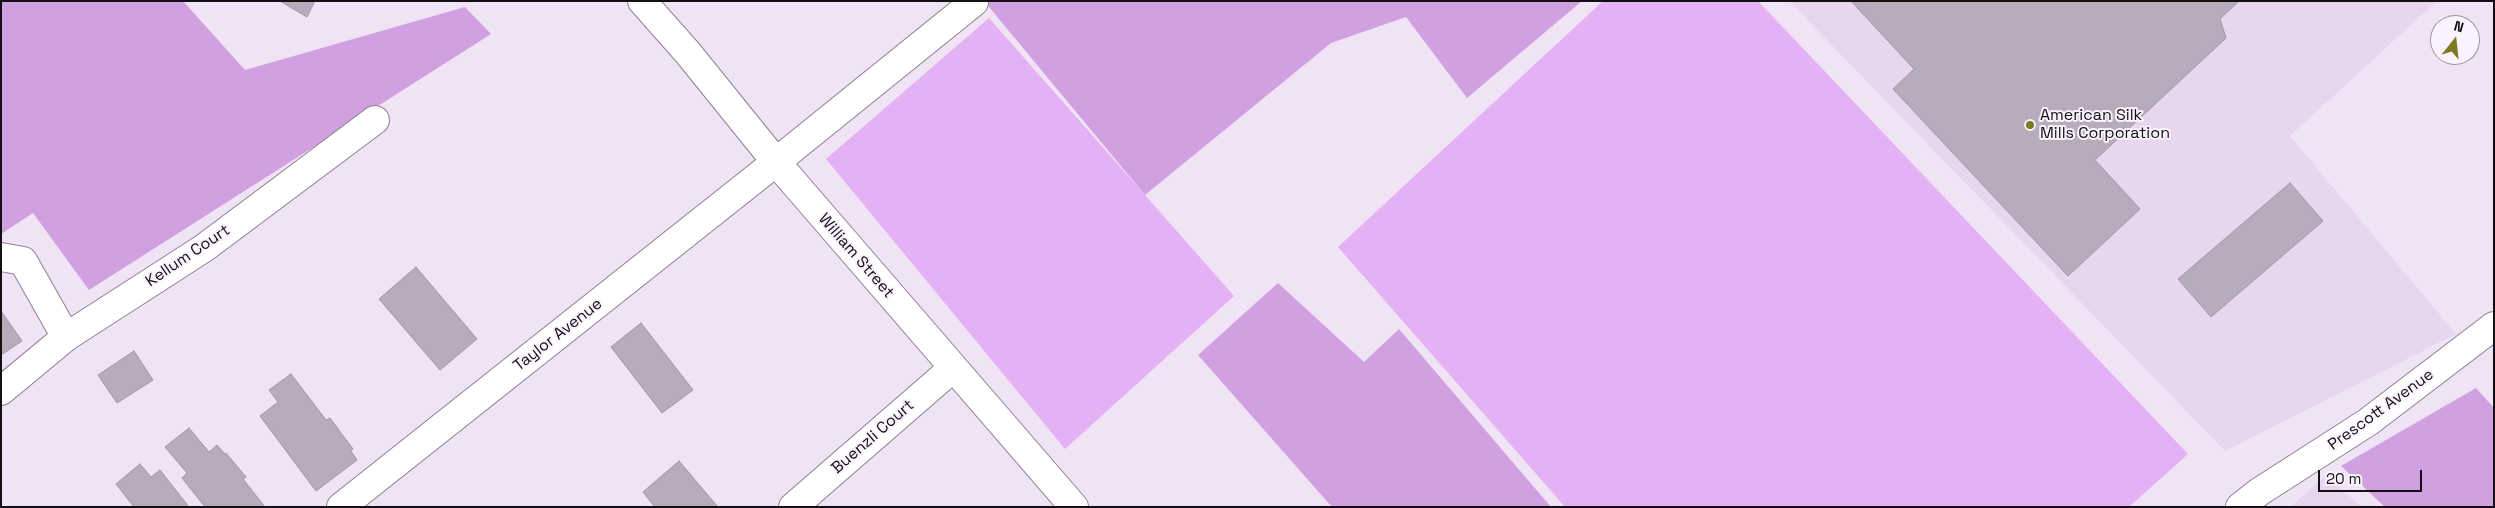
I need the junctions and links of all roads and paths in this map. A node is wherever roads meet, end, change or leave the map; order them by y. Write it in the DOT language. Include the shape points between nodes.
graph roads {
  1 [pos="642,1"];
  2 [pos="974,2"];
  3 [pos="375,120"];
  4 [pos="776,162"];
  5 [pos="1,257"];
  6 [pos="2494,326"];
  7 [pos="66,337"];
  8 [pos="953,368"];
  9 [pos="1,390"];
  10 [pos="341,507"];
  11 [pos="793,507"];
  12 [pos="1074,507"];
  13 [pos="2240,507"];
  1 -- 4 [label="street, William Street"];
  2 -- 4 [label="street, Taylor Avenue"];
  3 -- 7 [label="street, Kellum Court" via="204,248"];
  4 -- 8 [label="street, William Street"];
  4 -- 10 [label="street, Taylor Avenue"];
  5 -- 7 [label="street" via="23,261"];
  6 -- 13 [label="street, Prescott Avenue" via="2368,422"];
  7 -- 9 [label="street, Kellum Court"];
  8 -- 11 [label="street, Buenzli Court"];
  8 -- 12 [label="street, William Street"];
}
